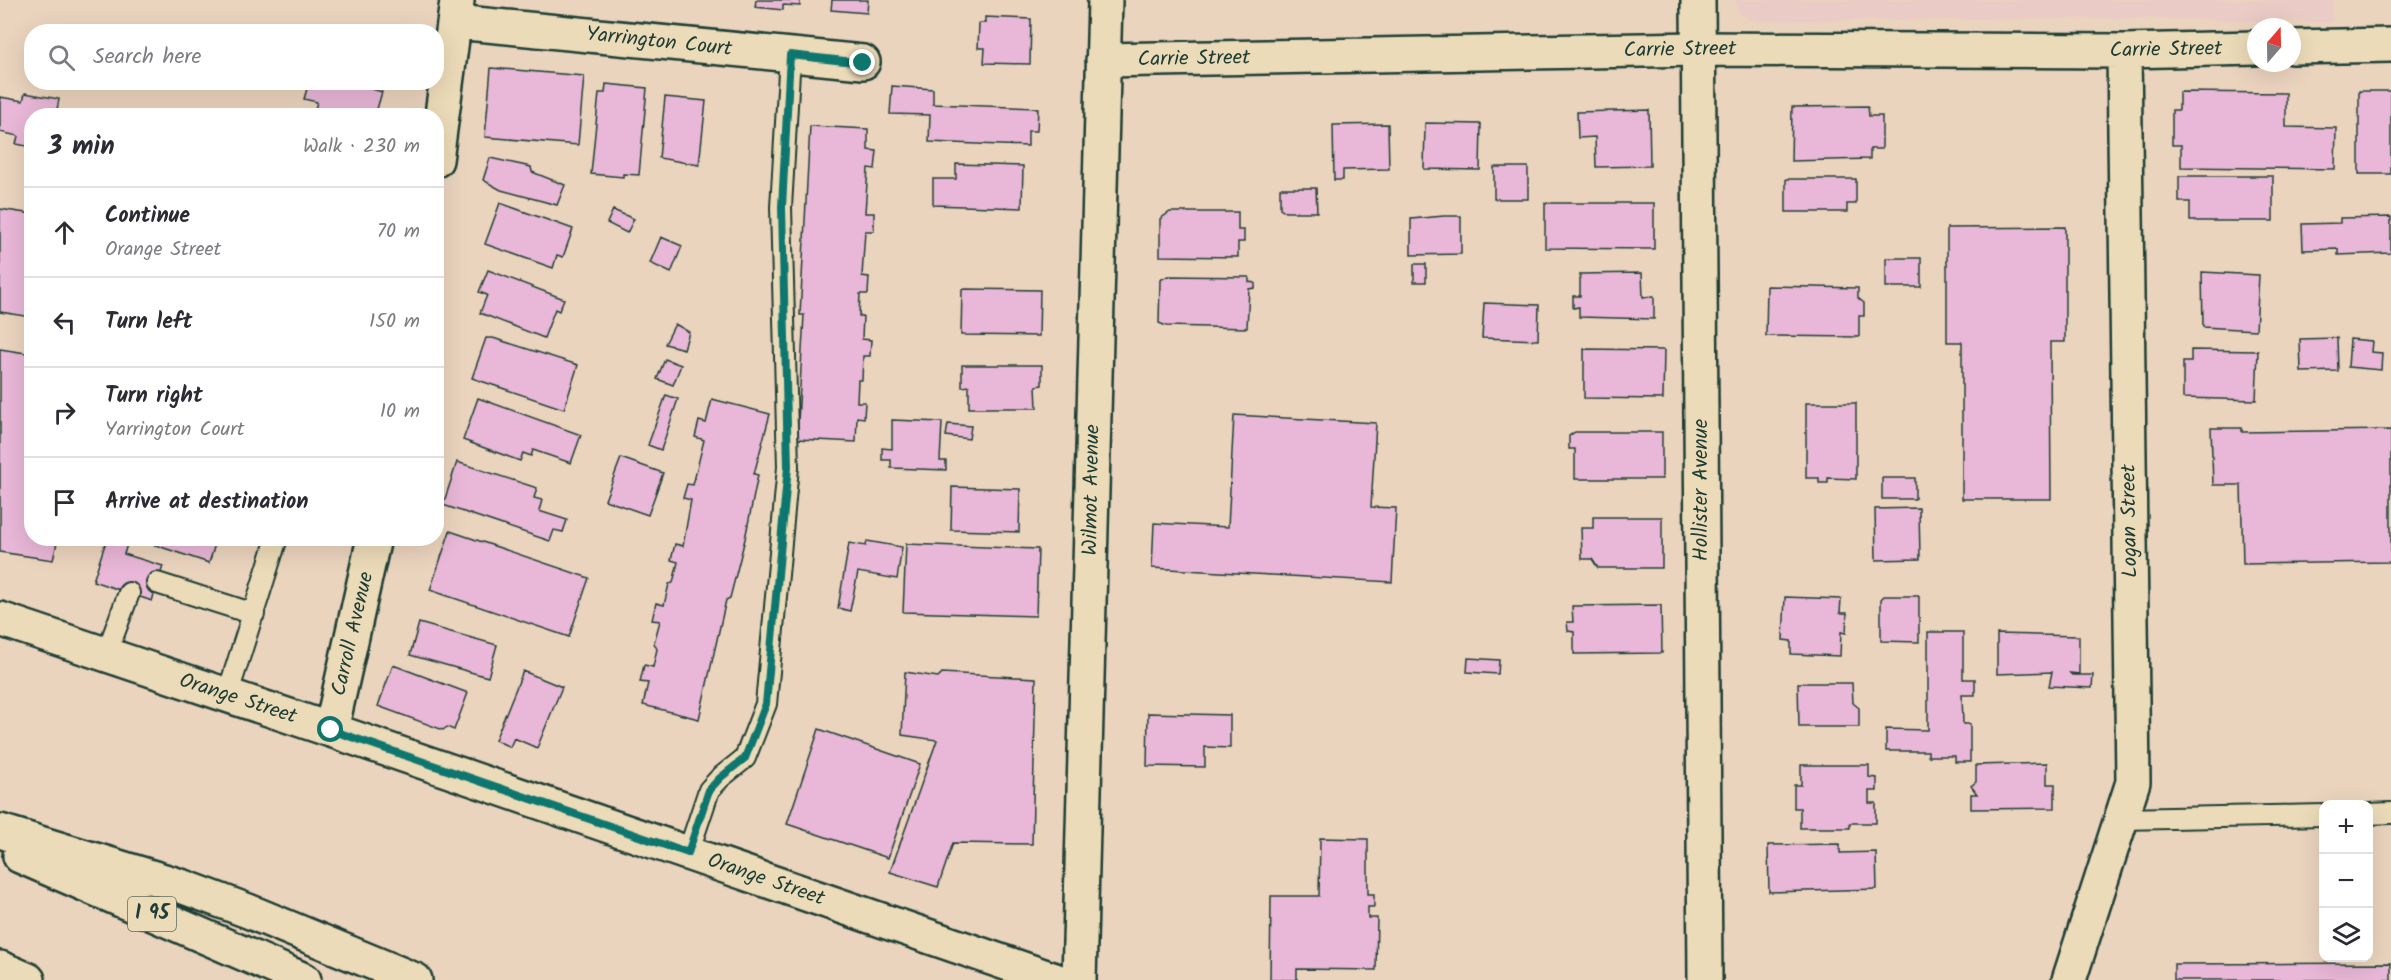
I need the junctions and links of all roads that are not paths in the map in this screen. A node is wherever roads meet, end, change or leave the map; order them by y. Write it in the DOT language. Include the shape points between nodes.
graph roads {
  1 [pos="1105,0"];
  2 [pos="1698,0"];
  3 [pos="457,11"];
  4 [pos="2391,45"];
  5 [pos="2301,47"];
  6 [pos="2247,48"];
  7 [pos="1698,49"];
  8 [pos="2124,51"];
  9 [pos="790,55"];
  10 [pos="1103,60"];
  11 [pos="863,63"];
  12 [pos="443,108"];
  13 [pos="275,546"];
  14 [pos="372,546"];
  15 [pos="157,583"];
  16 [pos="129,593"];
  17 [pos="254,614"];
  18 [pos="0,620"];
  19 [pos="106,655"];
  20 [pos="227,696"];
  21 [pos="331,730"];
  22 [pos="2391,813"];
  23 [pos="2373,814"];
  24 [pos="2319,815"];
  25 [pos="2121,819"];
  26 [pos="0,831"];
  27 [pos="0,848"];
  28 [pos="688,853"];
  29 [pos="0,968"];
  30 [pos="28,980"];
  31 [pos="304,980"];
  32 [pos="415,980"];
  33 [pos="1055,980"];
  34 [pos="1079,980"];
  35 [pos="1704,980"];
  36 [pos="2069,980"];
  1 -- 10 [label="main road, Wilmot Avenue"];
  2 -- 7 [label="main road, Hollister Avenue"];
  3 -- 9 [label="main road, Yarrington Court"];
  3 -- 12 [label="main road"];
  4 -- 5 [label="main road"];
  6 -- 8 [label="main road, Carrie Street"];
  7 -- 8 [label="main road, Carrie Street"];
  7 -- 10 [label="main road, Carrie Street"];
  7 -- 35 [label="main road, Hollister Avenue"];
  8 -- 25 [label="main road, Logan Street" via="2133,782"];
  9 -- 11 [label="main road, Yarrington Court"];
  9 -- 28 [label="lane" via="782,207 788,467 766,704 745,758 709,790"];
  10 -- 34 [label="main road, Wilmot Avenue"];
  13 -- 17 [label="lane"];
  14 -- 21 [label="main road, Carroll Avenue"];
  15 -- 17 [label="lane"];
  16 -- 19 [label="lane"];
  17 -- 20 [label="lane"];
  18 -- 19 [label="main road, Orange Street"];
  19 -- 20 [label="main road, Orange Street"];
  20 -- 21 [label="main road, Orange Street"];
  21 -- 28 [label="main road, Orange Street"];
  22 -- 23 [label="lane"];
  24 -- 25 [label="lane"];
  25 -- 36 [label="main road, Logan Street"];
  26 -- 32 [label="main road" via="184,887"];
  27 -- 31 [label="main road, I 95"];
  28 -- 33 [label="main road, Orange Street"];
  29 -- 30 [label="main road"];
}
